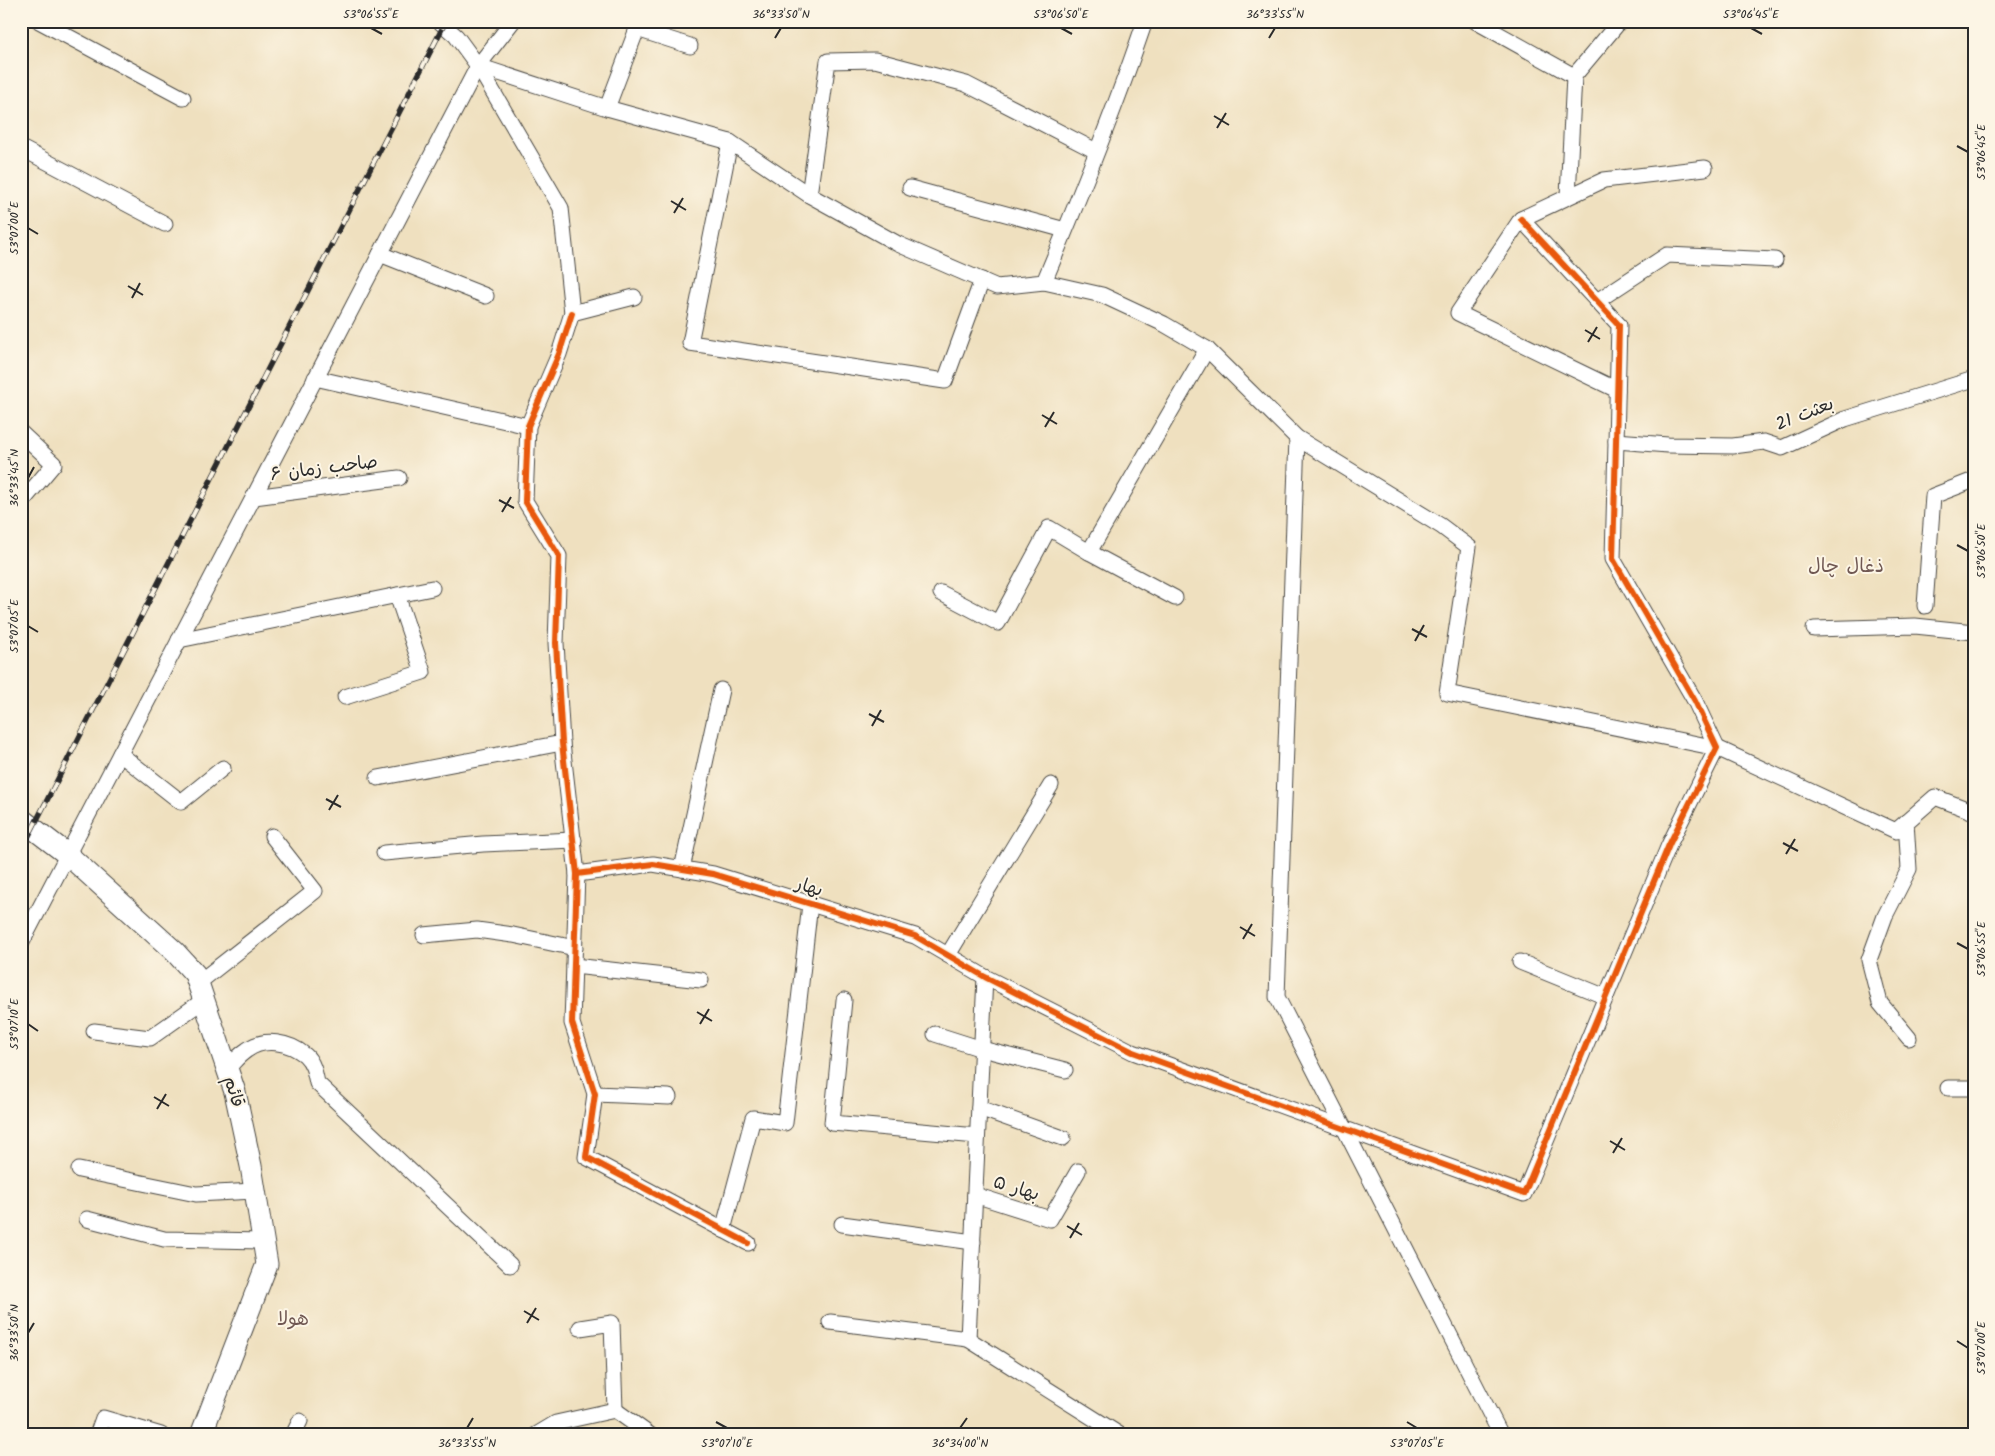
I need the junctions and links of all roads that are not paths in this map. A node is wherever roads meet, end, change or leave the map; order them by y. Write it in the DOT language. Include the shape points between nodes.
graph roads {
  1 [pos="38,21"];
  2 [pos="439,21"];
  3 [pos="513,21"];
  4 [pos="1145,21"];
  5 [pos="1475,21"];
  6 [pos="1620,21"];
  7 [pos="638,25"];
  8 [pos="690,46"];
  9 [pos="478,66"];
  10 [pos="1574,76"];
  11 [pos="183,98"];
  12 [pos="607,108"];
  13 [pos="730,142"];
  14 [pos="21,148"];
  15 [pos="1096,151"];
  16 [pos="1705,168"];
  17 [pos="910,188"];
  18 [pos="809,194"];
  19 [pos="1568,196"];
  20 [pos="1521,219"];
  21 [pos="165,224"];
  22 [pos="1065,230"];
  23 [pos="380,254"];
  24 [pos="1775,260"];
  25 [pos="982,280"];
  26 [pos="1044,282"];
  27 [pos="486,296"];
  28 [pos="634,297"];
  29 [pos="1596,300"];
  30 [pos="572,313"];
  31 [pos="1207,349"];
  32 [pos="316,378"];
  33 [pos="1974,379"];
  34 [pos="1617,390"];
  35 [pos="528,426"];
  36 [pos="21,433"];
  37 [pos="1297,438"];
  38 [pos="1616,441"];
  39 [pos="398,478"];
  40 [pos="1974,480"];
  41 [pos="254,497"];
  42 [pos="21,503"];
  43 [pos="1089,552"];
  44 [pos="432,588"];
  45 [pos="941,593"];
  46 [pos="398,595"];
  47 [pos="1175,598"];
  48 [pos="1925,606"];
  49 [pos="1814,629"];
  50 [pos="1974,632"];
  51 [pos="179,640"];
  52 [pos="721,690"];
  53 [pos="345,697"];
  54 [pos="562,743"];
  55 [pos="1717,748"];
  56 [pos="120,754"];
  57 [pos="223,768"];
  58 [pos="378,778"];
  59 [pos="1051,785"];
  60 [pos="1974,812"];
  61 [pos="21,818"];
  62 [pos="1906,822"];
  63 [pos="272,836"];
  64 [pos="574,840"];
  65 [pos="384,853"];
  66 [pos="68,855"];
  67 [pos="682,869"];
  68 [pos="578,874"];
  69 [pos="810,904"];
  70 [pos="424,935"];
  71 [pos="21,944"];
  72 [pos="575,948"];
  73 [pos="948,956"];
  74 [pos="1520,962"];
  75 [pos="574,966"];
  76 [pos="985,976"];
  77 [pos="701,980"];
  78 [pos="201,992"];
  79 [pos="1606,997"];
  80 [pos="844,1000"];
  81 [pos="94,1031"];
  82 [pos="935,1034"];
  83 [pos="1909,1038"];
  84 [pos="982,1049"];
  85 [pos="227,1070"];
  86 [pos="1065,1070"];
  87 [pos="1948,1088"];
  88 [pos="1974,1088"];
  89 [pos="595,1094"];
  90 [pos="669,1097"];
  91 [pos="979,1108"];
  92 [pos="1344,1127"];
  93 [pos="977,1136"];
  94 [pos="1063,1138"];
  95 [pos="79,1170"];
  96 [pos="1078,1171"];
  97 [pos="255,1191"];
  98 [pos="975,1195"];
  99 [pos="87,1219"];
  100 [pos="842,1224"];
  101 [pos="723,1230"];
  102 [pos="263,1241"];
  103 [pos="972,1242"];
  104 [pos="748,1243"];
  105 [pos="510,1264"];
  106 [pos="830,1322"];
  107 [pos="580,1328"];
  108 [pos="968,1339"];
  109 [pos="615,1410"];
  110 [pos="1117,1434"];
  111 [pos="97,1435"];
  112 [pos="161,1435"];
  113 [pos="201,1435"];
  114 [pos="536,1435"];
  115 [pos="650,1435"];
  116 [pos="1501,1435"];
  1 -- 11 [label="street"];
  2 -- 9 [label="street" via="456,36"];
  3 -- 9 [label="street"];
  4 -- 15 [label="street" via="1115,108"];
  5 -- 10 [label="street"];
  6 -- 10 [label="street"];
  7 -- 8 [label="street"];
  7 -- 12 [label="street"];
  9 -- 12 [label="street"];
  9 -- 23 [label="street"];
  9 -- 30 [label="street" via="560,208"];
  10 -- 19 [label="street"];
  12 -- 13 [label="street"];
  13 -- 18 [label="street"];
  13 -- 25 [label="street" via="690,342 945,381"];
  14 -- 21 [label="street"];
  15 -- 18 [label="street" via="966,84 875,60 828,60"];
  15 -- 22 [label="street"];
  16 -- 19 [label="street" via="1604,180"];
  17 -- 22 [label="street"];
  18 -- 25 [label="street" via="898,244"];
  19 -- 20 [label="street"];
  20 -- 29 [label="street"];
  20 -- 34 [label="street" via="1458,313"];
  22 -- 26 [label="street"];
  23 -- 27 [label="street"];
  23 -- 32 [label="street"];
  24 -- 29 [label="street" via="1668,255"];
  25 -- 26 [label="street" via="997,287"];
  26 -- 31 [label="street" via="1102,295 1164,324"];
  28 -- 30 [label="street"];
  29 -- 34 [label="street" via="1619,325"];
  30 -- 35 [label="street" via="559,354"];
  31 -- 37 [label="street"];
  31 -- 43 [label="street"];
  32 -- 35 [label="street"];
  32 -- 41 [label="street"];
  33 -- 38 [label="street, بعثت 21" via="1845,419 1782,448 1764,442 1733,446"];
  34 -- 38 [label="street"];
  35 -- 54 [label="street" via="525,501 559,556 556,643"];
  36 -- 42 [label="street" via="54,464"];
  37 -- 55 [label="street" via="1470,547 1447,693"];
  37 -- 92 [label="street" via="1277,997"];
  38 -- 55 [label="street" via="1613,559 1695,701"];
  39 -- 41 [label="street, صاحب زمان ۶"];
  40 -- 48 [label="street" via="1933,496"];
  41 -- 51 [label="street"];
  43 -- 45 [label="street" via="1049,528 998,623"];
  43 -- 47 [label="street"];
  44 -- 46 [label="street"];
  46 -- 51 [label="street"];
  46 -- 53 [label="street" via="423,672"];
  49 -- 50 [label="street" via="1914,626"];
  51 -- 56 [label="street"];
  52 -- 67 [label="street"];
  54 -- 58 [label="street"];
  54 -- 64 [label="street"];
  55 -- 62 [label="street" via="1896,831"];
  55 -- 79 [label="street" via="1669,844"];
  56 -- 57 [label="street" via="181,802"];
  56 -- 66 [label="street"];
  59 -- 73 [label="street"];
  60 -- 62 [label="street" via="1935,797"];
  61 -- 66 [label="street, قائم"];
  62 -- 83 [label="street" via="1909,869 1885,916 1869,960 1880,1003"];
  63 -- 78 [label="street" via="315,891"];
  64 -- 65 [label="street"];
  64 -- 68 [label="street"];
  66 -- 71 [label="street"];
  66 -- 78 [label="street, قائم" via="175,952 195,974"];
  67 -- 68 [label="street, بهار" via="653,864"];
  67 -- 69 [label="street, بهار" via="713,874"];
  68 -- 72 [label="street"];
  69 -- 73 [label="street, بهار" via="915,936"];
  69 -- 101 [label="street" via="785,1123 753,1118"];
  70 -- 72 [label="street" via="476,930 513,934"];
  72 -- 75 [label="street"];
  73 -- 76 [label="street, بهار"];
  74 -- 79 [label="street"];
  75 -- 77 [label="street"];
  75 -- 89 [label="street" via="572,1023"];
  76 -- 84 [label="street"];
  76 -- 92 [label="street, بهار" via="1133,1052"];
  78 -- 81 [label="street" via="150,1038"];
  78 -- 85 [label="street, قائم"];
  79 -- 92 [label="street, بهار" via="1524,1194"];
  80 -- 93 [label="street" via="832,1123"];
  82 -- 84 [label="street"];
  84 -- 86 [label="street"];
  84 -- 91 [label="street"];
  85 -- 97 [label="street, قائم" via="235,1092"];
  85 -- 105 [label="street" via="248,1049 266,1042 283,1042 306,1056 314,1068 317,1083"];
  87 -- 88 [label="street"];
  89 -- 90 [label="street"];
  89 -- 101 [label="street" via="586,1157"];
  91 -- 93 [label="street"];
  91 -- 94 [label="street"];
  92 -- 116 [label="street"];
  93 -- 98 [label="street"];
  95 -- 97 [label="street" via="196,1194"];
  96 -- 98 [label="street, بهار ۵" via="1050,1219"];
  97 -- 102 [label="street, قائم"];
  98 -- 103 [label="street"];
  99 -- 102 [label="street" via="164,1239"];
  100 -- 103 [label="street"];
  101 -- 104 [label="street"];
  102 -- 113 [label="street, قائم" via="266,1264"];
  103 -- 108 [label="street"];
  106 -- 108 [label="street"];
  107 -- 109 [label="street" via="612,1323"];
  108 -- 110 [label="street"];
  109 -- 114 [label="street" via="556,1423"];
  109 -- 115 [label="street"];
  111 -- 112 [label="street" via="104,1418"];
}
